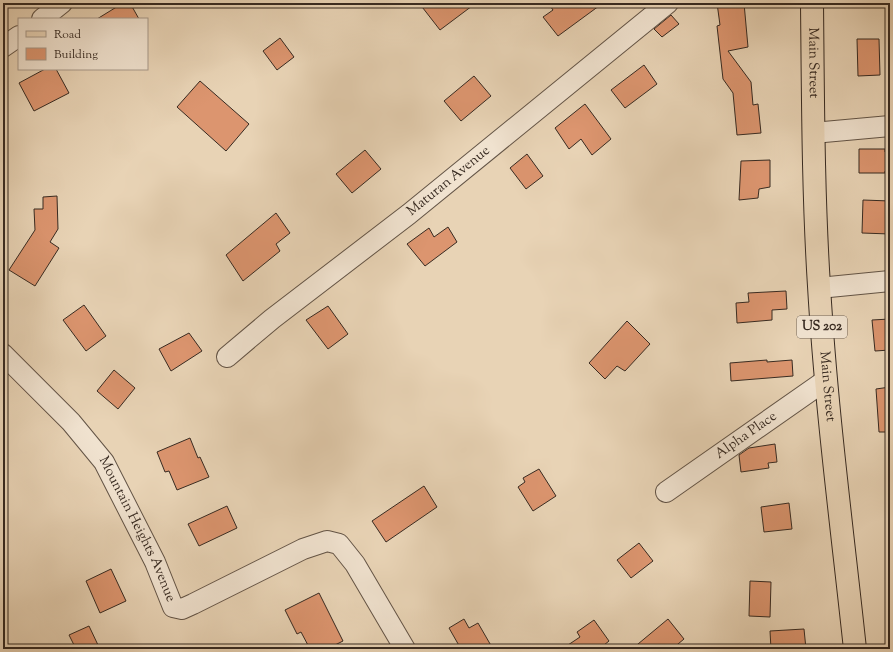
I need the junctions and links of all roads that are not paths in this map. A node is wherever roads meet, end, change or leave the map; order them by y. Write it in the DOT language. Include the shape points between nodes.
graph roads {
  1 [pos="62,3"];
  2 [pos="668,3"];
  3 [pos="812,3"];
  4 [pos="43,18"];
  5 [pos="18,37"];
  6 [pos="3,47"];
  7 [pos="890,126"];
  8 [pos="813,133"];
  9 [pos="890,281"];
  10 [pos="819,288"];
  11 [pos="3,354"];
  12 [pos="227,357"];
  13 [pos="826,380"];
  14 [pos="666,492"];
  15 [pos="405,649"];
  16 [pos="856,649"];
  1 -- 4 [label="street"];
  2 -- 12 [label="street, Maturan Avenue" via="409,214 272,319"];
  3 -- 8 [label="main road, Main Street / US 202"];
  5 -- 6 [label="street"];
  7 -- 8 [label="street"];
  8 -- 10 [label="main road, Main Street / US 202"];
  9 -- 10 [label="street"];
  10 -- 13 [label="main road, Main Street / US 202"];
  11 -- 15 [label="street, Mountain Heights Avenue" via="71,422 104,462 156,562 173,607 182,609 303,549 327,541 339,544 355,564"];
  13 -- 14 [label="street, Alpha Place"];
  13 -- 16 [label="main road, Main Street / US 202"];
}
